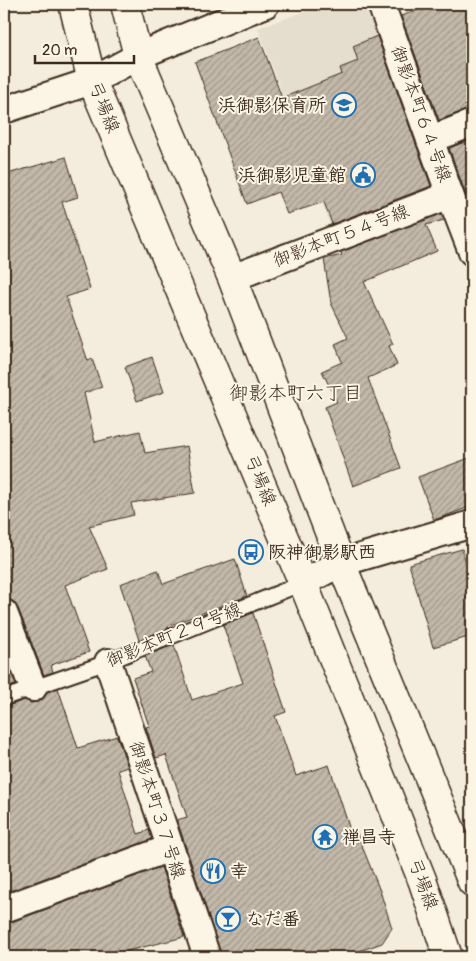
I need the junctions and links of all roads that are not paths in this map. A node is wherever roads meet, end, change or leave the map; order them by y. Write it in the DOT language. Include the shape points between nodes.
graph roads {
  1 [pos="73,4"];
  2 [pos="125,4"];
  3 [pos="266,4"];
  4 [pos="381,4"];
  5 [pos="138,56"];
  6 [pos="92,81"];
  7 [pos="4,110"];
  8 [pos="472,123"];
  9 [pos="430,140"];
  10 [pos="450,195"];
  11 [pos="472,252"];
  12 [pos="232,278"];
  13 [pos="472,524"];
  14 [pos="341,563"];
  15 [pos="304,583"];
  16 [pos="4,613"];
  17 [pos="108,662"];
  18 [pos="33,688"];
  19 [pos="4,698"];
  20 [pos="170,848"];
  21 [pos="472,882"];
  22 [pos="4,909"];
  23 [pos="207,957"];
  24 [pos="448,957"];
  1 -- 6 [label="street, 弓場線"];
  2 -- 5 [label="street"];
  3 -- 5 [label="street"];
  4 -- 9 [label="street, 御影本町６４号線"];
  5 -- 6 [label="street"];
  5 -- 12 [label="street"];
  6 -- 7 [label="street"];
  6 -- 15 [label="street, 弓場線"];
  8 -- 9 [label="street"];
  9 -- 10 [label="street, 御影本町６４号線"];
  10 -- 11 [label="street, 御影本町６４号線"];
  10 -- 12 [label="street, 御影本町５４号線"];
  12 -- 14 [label="street"];
  13 -- 14 [label="street, 御影本町２９号線"];
  14 -- 15 [label="street, 御影本町２９号線"];
  14 -- 21 [label="street"];
  15 -- 17 [label="lane, 御影本町２９号線"];
  15 -- 24 [label="street, 弓場線" via="423,882"];
  16 -- 18 [label="street"];
  17 -- 18 [label="lane, 御影本町２９号線"];
  17 -- 20 [label="street, 御影本町３７号線"];
  18 -- 19 [label="lane, 御影本町２９号線"];
  20 -- 22 [label="street"];
  20 -- 23 [label="street, 御影本町３７号線"];
}
